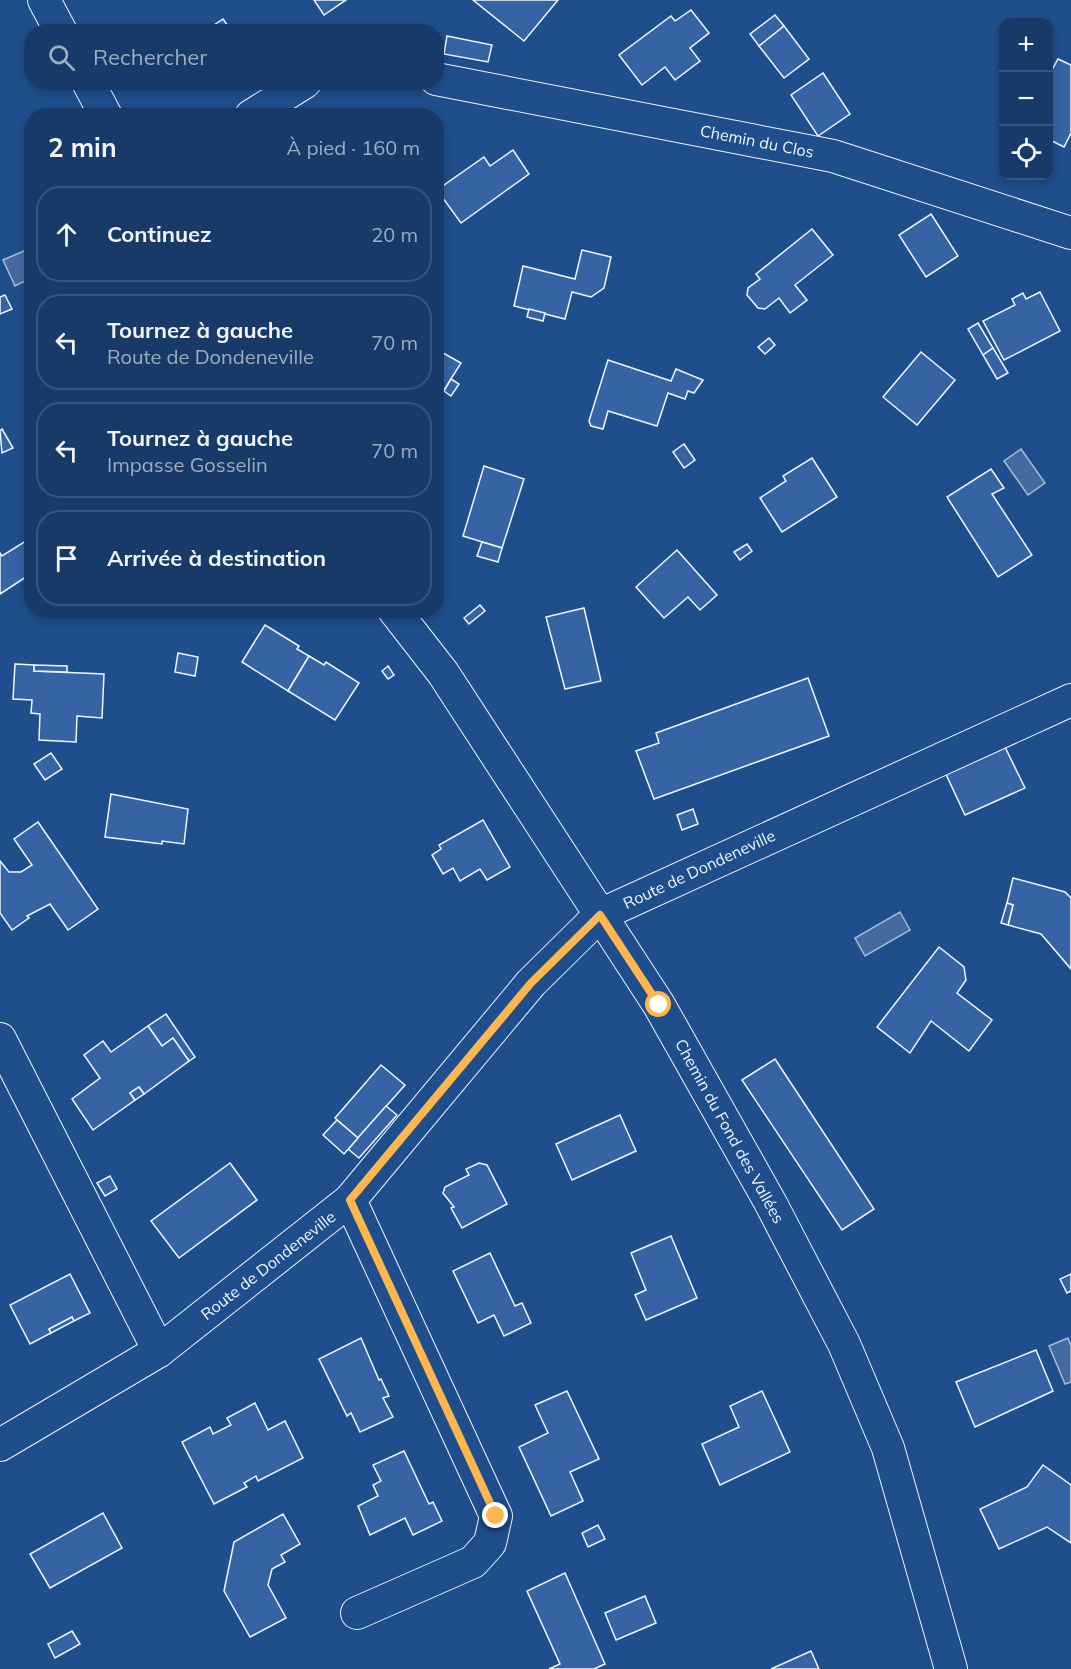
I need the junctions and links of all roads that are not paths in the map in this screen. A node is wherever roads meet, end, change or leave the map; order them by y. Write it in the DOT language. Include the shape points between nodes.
graph roads {
  1 [pos="44,0"];
  2 [pos="57,24"];
  3 [pos="444,81"];
  4 [pos="92,90"];
  5 [pos="292,90"];
  6 [pos="102,108"];
  7 [pos="264,108"];
  8 [pos="1071,232"];
  9 [pos="400,618"];
  10 [pos="1071,700"];
  11 [pos="600,915"];
  12 [pos="0,1039"];
  13 [pos="350,1200"];
  14 [pos="159,1351"];
  15 [pos="0,1445"];
  16 [pos="357,1613"];
  17 [pos="951,1669"];
  1 -- 2 [label="street"];
  3 -- 8 [label="street, Chemin du Clos" via="833,156"];
  4 -- 6 [label="street"];
  5 -- 7 [label="street"];
  9 -- 11 [label="street, Chemin du Fond des Vallées" via="443,673"];
  10 -- 11 [label="street, Route de Dondeneville"];
  11 -- 13 [label="street, Route de Dondeneville" via="531,983"];
  11 -- 17 [label="street, Chemin du Fond des Vallées" via="659,1005 770,1202 844,1344 888,1448"];
  12 -- 14 [label="street"];
  13 -- 14 [label="street, Route de Dondeneville"];
  13 -- 16 [label="street" via="496,1516 490,1543 472,1562"];
  14 -- 15 [label="street, Route de Dondeneville"];
}
